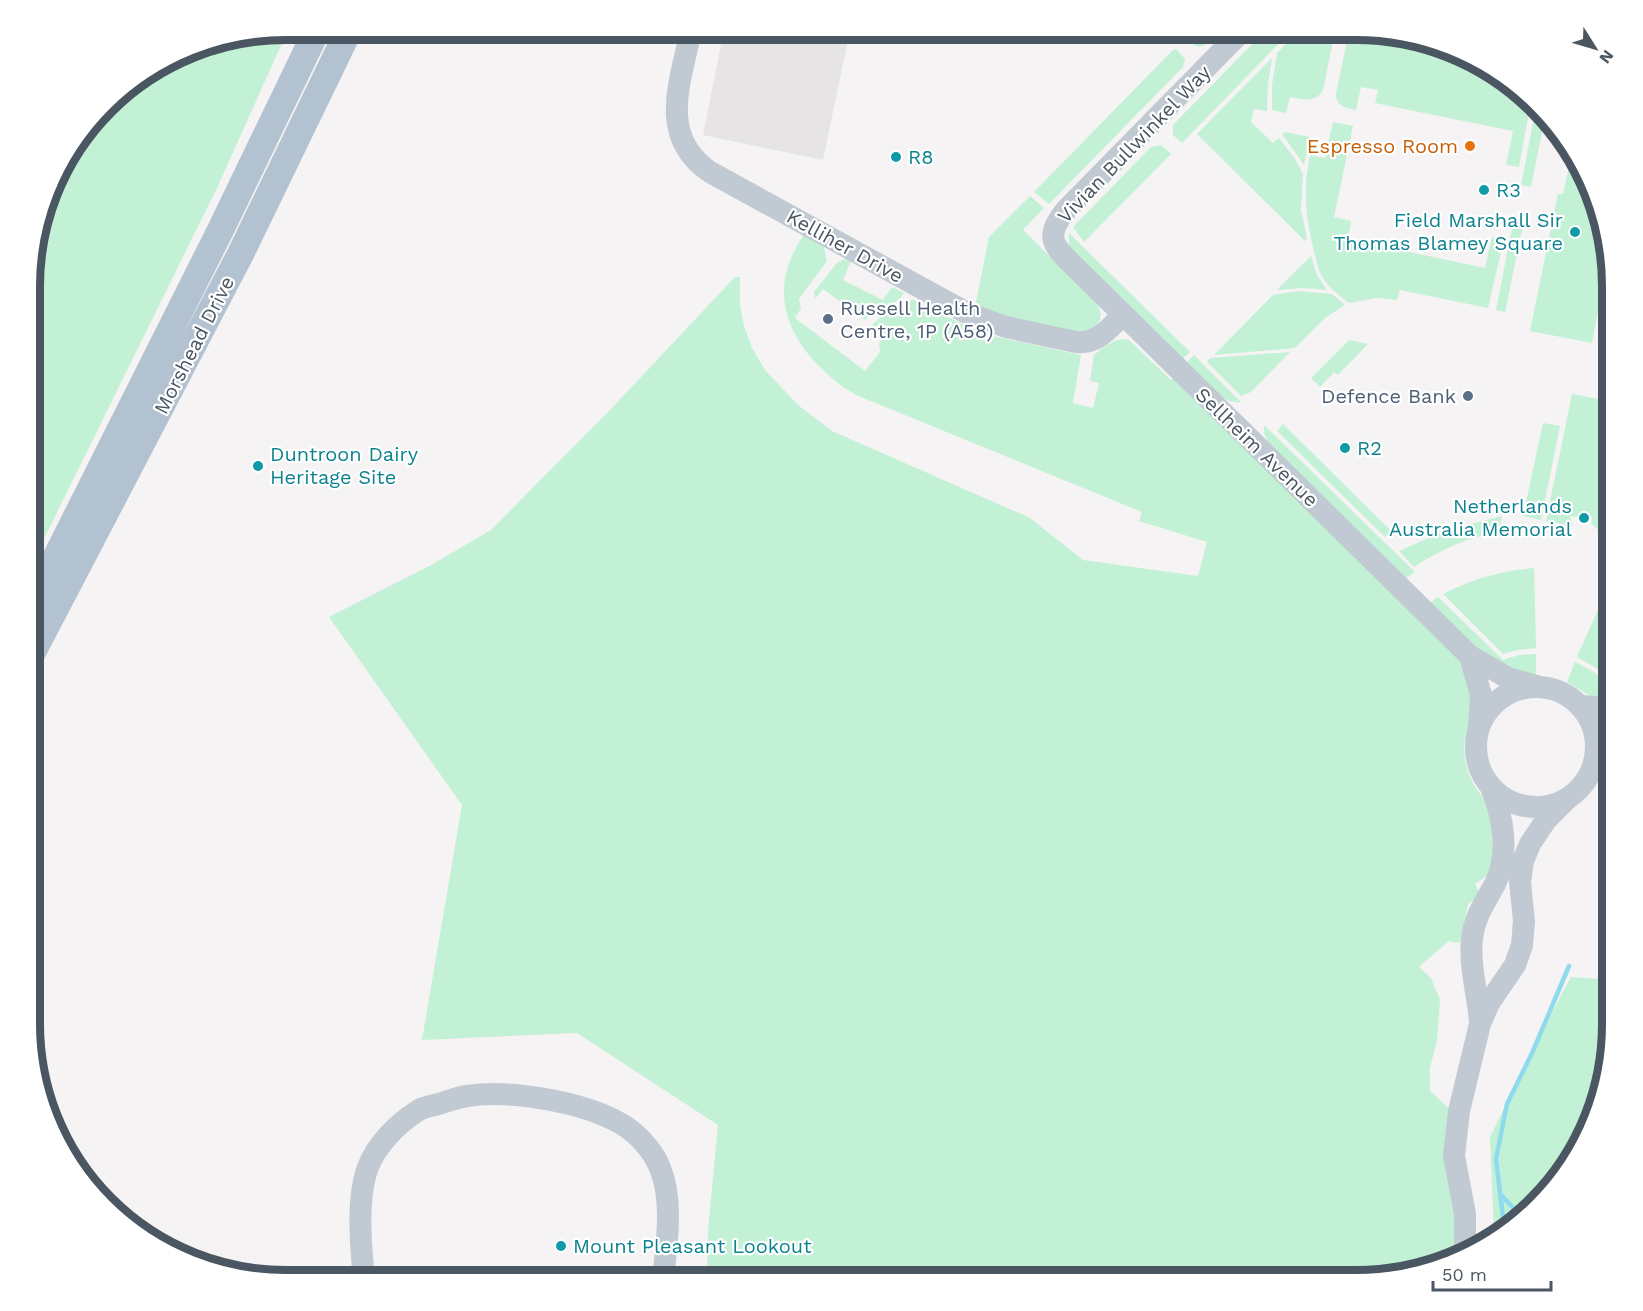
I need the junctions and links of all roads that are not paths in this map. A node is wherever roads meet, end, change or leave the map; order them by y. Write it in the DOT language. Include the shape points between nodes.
graph roads {
  1 [pos="312,40"];
  2 [pos="344,40"];
  3 [pos="689,40"];
  4 [pos="1233,40"];
  5 [pos="1052,234"];
  6 [pos="1123,315"];
  7 [pos="40,589"];
  8 [pos="40,638"];
  9 [pos="1470,656"];
  10 [pos="1540,687"];
  11 [pos="1580,706"];
  12 [pos="1602,707"];
  13 [pos="1479,733"];
  14 [pos="1602,756"];
  15 [pos="1593,765"];
  16 [pos="1488,782"];
  17 [pos="1568,798"];
  18 [pos="1480,1024"];
  19 [pos="1465,1245"];
  20 [pos="363,1270"];
  21 [pos="664,1270"];
  1 -- 7 [label="main road, Morshead Drive"];
  2 -- 8 [label="main road, Morshead Drive" via="246,243"];
  3 -- 6 [label="street, Kelliher Drive" via="676,118 684,144 710,172 895,275 988,321 1084,343 1100,337"];
  4 -- 5 [label="street, Vivian Bullwinkel Way" via="1070,206"];
  5 -- 6 [label="street, Sellheim Avenue" via="1057,249"];
  6 -- 9 [label="street, Sellheim Avenue"];
  9 -- 10 [label="street, Sellheim Avenue" via="1508,678"];
  9 -- 13 [label="street, Sellheim Avenue" via="1481,695"];
  10 -- 11 [label="street" via="1557,691"];
  10 -- 13 [label="street" via="1513,692 1497,702 1485,716"];
  11 -- 12 [label="street"];
  11 -- 15 [label="street" via="1596,738"];
  13 -- 16 [label="street" via="1478,760"];
  14 -- 15 [label="street"];
  15 -- 17 [label="street" via="1585,782"];
  16 -- 17 [label="street" via="1503,797 1529,806 1547,806"];
  16 -- 18 [label="street" via="1500,815 1504,849 1498,876 1479,914 1472,939"];
  17 -- 18 [label="street" via="1546,820 1526,853 1520,882 1522,945 1515,965"];
  18 -- 19 [label="street" via="1454,1156 1465,1214"];
  20 -- 21 [label="street" via="362,1193 368,1167 389,1134 420,1109 467,1096 512,1095 563,1102 603,1116 633,1131 649,1149 660,1168 668,1197"];
}
